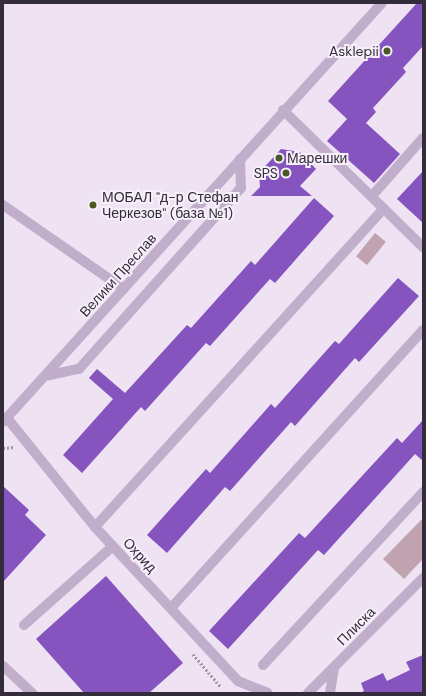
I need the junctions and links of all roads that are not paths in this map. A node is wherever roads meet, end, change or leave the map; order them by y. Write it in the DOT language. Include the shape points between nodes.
graph roads {
  1 [pos="382,3"];
  2 [pos="283,110"];
  3 [pos="423,138"];
  4 [pos="240,159"];
  5 [pos="372,196"];
  6 [pos="3,205"];
  7 [pos="384,208"];
  8 [pos="423,247"];
  9 [pos="124,289"];
  10 [pos="423,330"];
  11 [pos="45,376"];
  12 [pos="5,420"];
  13 [pos="423,492"];
  14 [pos="95,527"];
  15 [pos="113,546"];
  16 [pos="422,582"];
  17 [pos="170,608"];
  18 [pos="24,625"];
  19 [pos="263,665"];
  20 [pos="3,668"];
  21 [pos="334,668"];
  22 [pos="32,693"];
  23 [pos="268,693"];
  24 [pos="308,693"];
  25 [pos="330,693"];
  1 -- 2 [label="street, Велики Преслав"];
  2 -- 4 [label="street, Велики Преслав"];
  2 -- 5 [label="street"];
  3 -- 5 [label="street"];
  4 -- 9 [label="street, Велики Преслав"];
  4 -- 11 [label="street" via="241,188 79,369"];
  5 -- 7 [label="street"];
  6 -- 9 [label="street"];
  7 -- 8 [label="street"];
  7 -- 14 [label="street"];
  9 -- 11 [label="street, Велики Преслав"];
  10 -- 17 [label="street"];
  11 -- 12 [label="street, Велики Преслав"];
  12 -- 14 [label="street, Охрид"];
  13 -- 19 [label="street"];
  14 -- 15 [label="street, Охрид"];
  15 -- 17 [label="street, Охрид"];
  15 -- 18 [label="street"];
  16 -- 21 [label="street, Плиска"];
  17 -- 23 [label="street, Охрид" via="238,681"];
  20 -- 22 [label="street"];
  21 -- 24 [label="street, Плиска"];
  21 -- 25 [label="street"];
}
